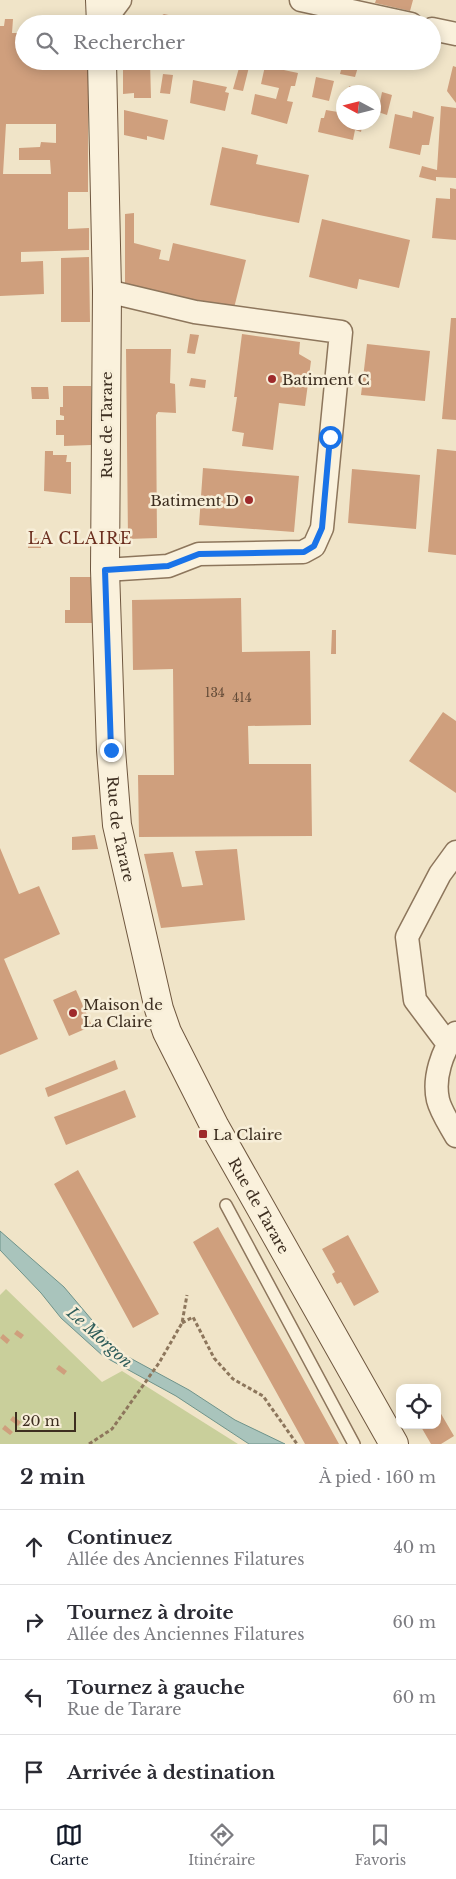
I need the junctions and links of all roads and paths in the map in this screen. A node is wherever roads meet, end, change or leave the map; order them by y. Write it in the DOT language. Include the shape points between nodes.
graph roads {
  1 [pos="100,0"];
  2 [pos="120,0"];
  3 [pos="301,0"];
  4 [pos="360,6"];
  5 [pos="101,15"];
  6 [pos="108,15"];
  7 [pos="386,15"];
  8 [pos="441,30"];
  9 [pos="456,34"];
  10 [pos="102,70"];
  11 [pos="107,291"];
  12 [pos="105,570"];
  13 [pos="456,852"];
  14 [pos="452,1039"];
  15 [pos="456,1136"];
  16 [pos="226,1205"];
  17 [pos="187,1295"];
  18 [pos="182,1323"];
  19 [pos="90,1444"];
  20 [pos="297,1444"];
  21 [pos="354,1444"];
  22 [pos="394,1444"];
  1 -- 5 [label="main road"];
  2 -- 6 [label="street"];
  3 -- 4 [label="street"];
  4 -- 7 [label="street"];
  8 -- 9 [label="street"];
  10 -- 11 [label="main road, Rue de Tarare"];
  11 -- 12 [label="main road, Rue de Tarare"];
  11 -- 12 [label="street" via="195,312 341,332 322,528 314,546 304,552 199,554 168,566"];
  12 -- 22 [label="main road, Rue de Tarare" via="117,825 159,1009 214,1127"];
  13 -- 14 [label="street" via="440,874 407,937 415,1000"];
  14 -- 15 [label="street" via="438,1069 438,1100"];
  16 -- 21 [label="lane"];
  17 -- 18 [label="path"];
  18 -- 19 [label="path" via="137,1396 112,1429"];
  18 -- 20 [label="path" via="193,1317 214,1358 234,1379 263,1396"];
}
